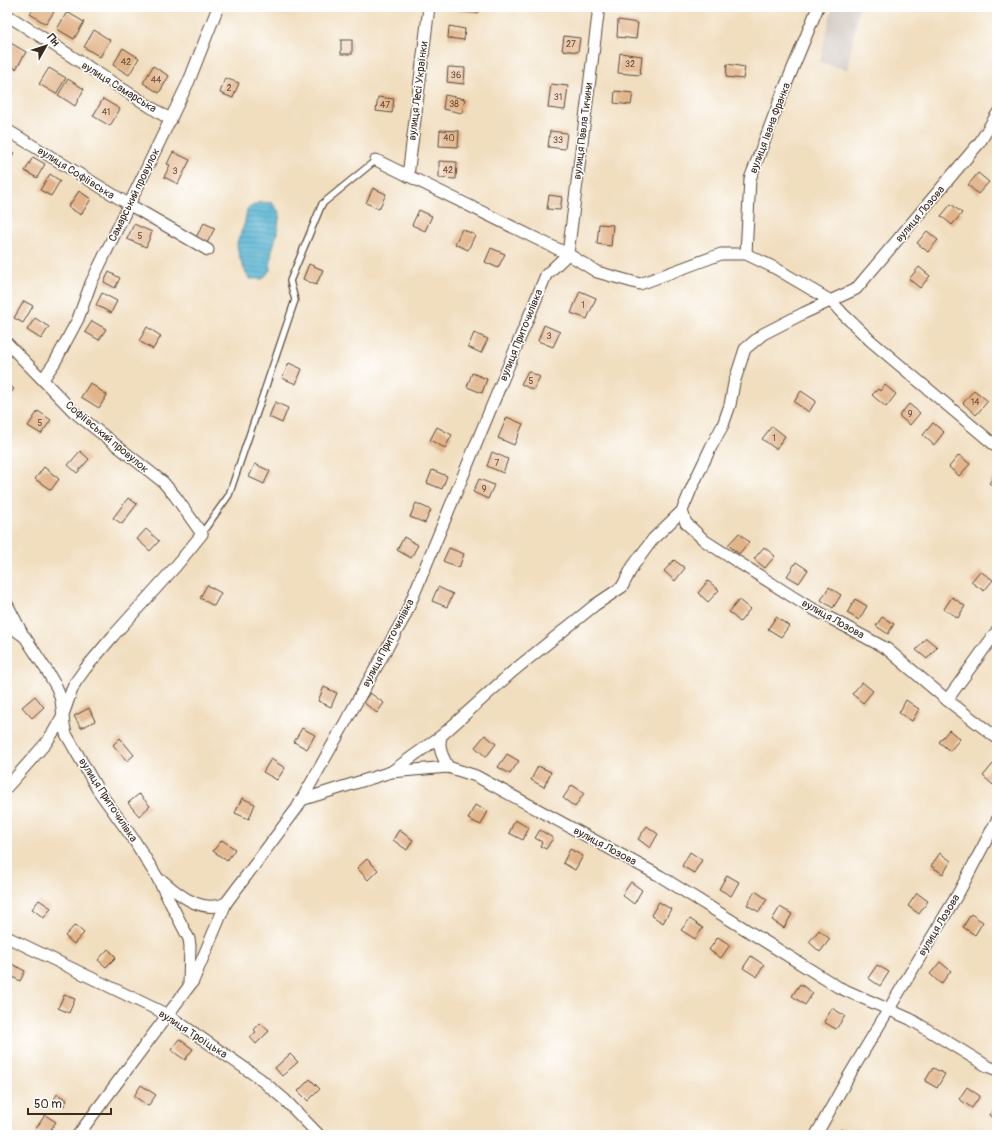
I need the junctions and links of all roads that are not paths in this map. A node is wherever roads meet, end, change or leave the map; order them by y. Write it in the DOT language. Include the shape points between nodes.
graph roads {
  1 [pos="218,7"];
  2 [pos="429,7"];
  3 [pos="599,7"];
  4 [pos="818,7"];
  5 [pos="7,15"];
  6 [pos="997,114"];
  7 [pos="171,120"];
  8 [pos="7,130"];
  9 [pos="376,160"];
  10 [pos="408,176"];
  11 [pos="130,205"];
  12 [pos="208,250"];
  13 [pos="568,254"];
  14 [pos="746,254"];
  15 [pos="831,301"];
  16 [pos="7,343"];
  17 [pos="43,379"];
  18 [pos="997,447"];
  19 [pos="682,511"];
  20 [pos="202,534"];
  21 [pos="7,604"];
  22 [pos="7,624"];
  23 [pos="997,632"];
  24 [pos="25,637"];
  25 [pos="947,700"];
  26 [pos="63,716"];
  27 [pos="441,736"];
  28 [pos="997,738"];
  29 [pos="448,767"];
  30 [pos="390,772"];
  31 [pos="7,787"];
  32 [pos="301,800"];
  33 [pos="997,820"];
  34 [pos="157,876"];
  35 [pos="226,903"];
  36 [pos="7,937"];
  37 [pos="189,986"];
  38 [pos="890,1009"];
  39 [pos="168,1015"];
  40 [pos="997,1070"];
  41 [pos="78,1135"];
  42 [pos="319,1135"];
  43 [pos="816,1135"];
  1 -- 7 [label="street, Самарський провулок"];
  2 -- 10 [label="street, вулиця Лесі Українки"];
  3 -- 13 [label="street, вулиця Павла Тичини"];
  4 -- 14 [label="street, вулиця Івана Франка" via="750,179"];
  5 -- 7 [label="street, вулиця Самарська"];
  6 -- 15 [label="street, вулиця Лозова" via="980,142 856,289"];
  7 -- 11 [label="street, Самарський провулок"];
  8 -- 11 [label="street, вулиця Софіївська"];
  9 -- 10 [label="street"];
  9 -- 20 [label="lane" via="322,204 290,281 295,300 229,494"];
  10 -- 13 [label="street"];
  11 -- 12 [label="street, вулиця Софіївська"];
  11 -- 17 [label="street, Самарський провулок" via="91,283 78,319"];
  13 -- 14 [label="street" via="597,272 640,284 721,254"];
  13 -- 32 [label="street, вулиця Приточилівка" via="546,275 405,616"];
  14 -- 15 [label="street"];
  15 -- 18 [label="street" via="871,341"];
  15 -- 19 [label="street, вулиця Лозова" via="763,334 745,349 723,425"];
  16 -- 17 [label="street, Софіївський провулок"];
  17 -- 20 [label="street, Софіївський провулок" via="74,412 163,482"];
  19 -- 25 [label="street, вулиця Лозова" via="686,523 705,541 804,604 887,649"];
  19 -- 27 [label="street" via="653,539 633,566 622,587 595,605 512,672"];
  20 -- 26 [label="street" via="85,669 71,692"];
  21 -- 24 [label="street"];
  22 -- 24 [label="street, вулиця Приточилівка"];
  23 -- 25 [label="street"];
  24 -- 26 [label="street, вулиця Приточилівка" via="57,688"];
  25 -- 28 [label="street, вулиця Лозова"];
  26 -- 31 [label="street" via="46,743"];
  26 -- 34 [label="street, вулиця Приточилівка" via="66,734 98,790"];
  27 -- 29 [label="street" via="441,754"];
  27 -- 30 [label="street"];
  29 -- 30 [label="street, вулиця Лозова"];
  29 -- 38 [label="street, вулиця Лозова" via="476,776 660,876 838,987"];
  30 -- 32 [label="street, вулиця Лозова"];
  32 -- 35 [label="street, вулиця Приточилівка"];
  33 -- 38 [label="street, вулиця Лозова" via="959,892"];
  34 -- 35 [label="street" via="176,893 199,905 216,907"];
  34 -- 37 [label="street, вулиця Приточилівка" via="189,939"];
  35 -- 37 [label="street, вулиця Приточилівка"];
  36 -- 39 [label="street, вулиця Троїцька"];
  37 -- 39 [label="street, вулиця Приточилівка"];
  38 -- 40 [label="street, вулиця Лозова"];
  38 -- 43 [label="street, вулиця Лозова"];
  39 -- 41 [label="street, вулиця Приточилівка"];
  39 -- 42 [label="street, вулиця Троїцька" via="259,1078"];
}
